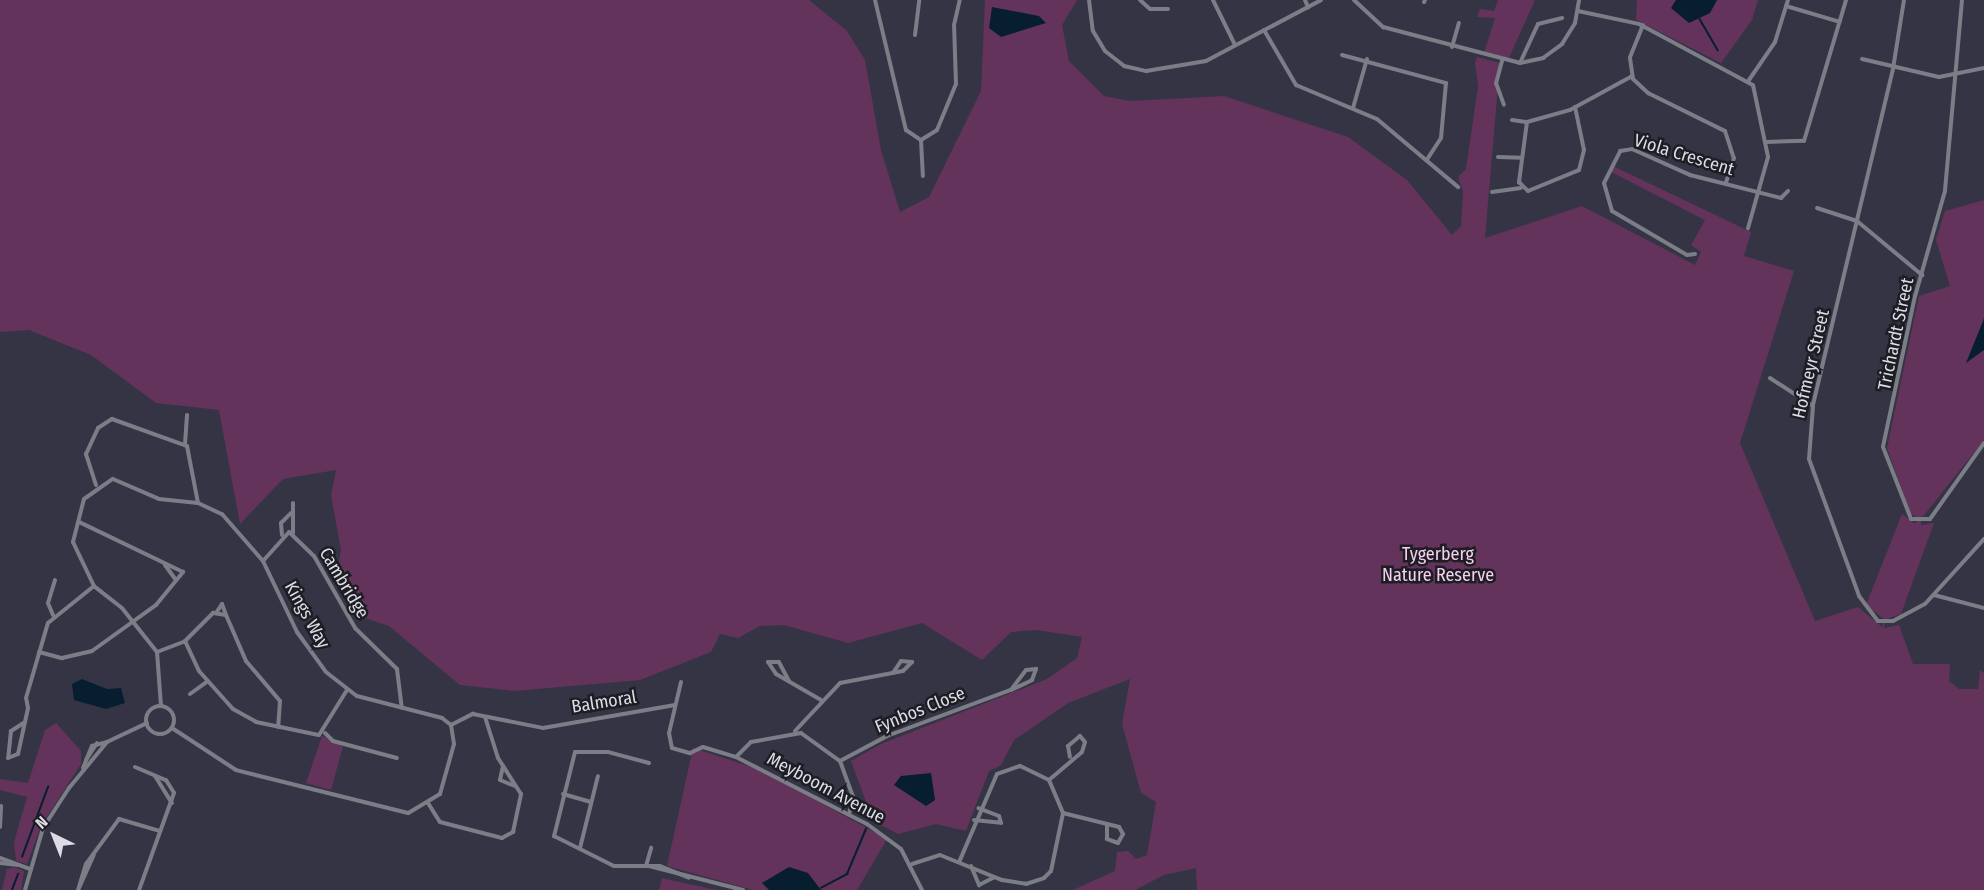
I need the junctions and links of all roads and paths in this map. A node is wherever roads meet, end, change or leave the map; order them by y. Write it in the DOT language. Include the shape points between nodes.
graph roads {
  1 [pos="875,0"];
  2 [pos="919,0"];
  3 [pos="960,0"];
  4 [pos="1089,0"];
  5 [pos="1140,0"];
  6 [pos="1213,0"];
  7 [pos="1305,0"];
  8 [pos="1321,0"];
  9 [pos="1354,0"];
  10 [pos="1580,0"];
  11 [pos="1788,0"];
  12 [pos="1846,0"];
  13 [pos="1904,0"];
  14 [pos="1962,0"];
  15 [pos="1786,6"];
  16 [pos="1308,7"];
  17 [pos="1168,9"];
  18 [pos="1578,11"];
  19 [pos="1562,18"];
  20 [pos="1840,22"];
  21 [pos="1459,23"];
  22 [pos="1643,26"];
  23 [pos="1264,30"];
  24 [pos="915,35"];
  25 [pos="1235,45"];
  26 [pos="1452,47"];
  27 [pos="1342,55"];
  28 [pos="1367,59"];
  29 [pos="1862,59"];
  30 [pos="1502,61"];
  31 [pos="1520,63"];
  32 [pos="1984,68"];
  33 [pos="1893,69"];
  34 [pos="1632,76"];
  35 [pos="1951,76"];
  36 [pos="1749,80"];
  37 [pos="1504,105"];
  38 [pos="1575,107"];
  39 [pos="1353,108"];
  40 [pos="1512,120"];
  41 [pos="1527,122"];
  42 [pos="921,140"];
  43 [pos="1767,142"];
  44 [pos="1498,157"];
  45 [pos="1428,158"];
  46 [pos="1521,158"];
  47 [pos="923,176"];
  48 [pos="1726,183"];
  49 [pos="1458,188"];
  50 [pos="1521,188"];
  51 [pos="1759,191"];
  52 [pos="1788,191"];
  53 [pos="1492,192"];
  54 [pos="1817,208"];
  55 [pos="1857,221"];
  56 [pos="1748,228"];
  57 [pos="1695,254"];
  58 [pos="1922,275"];
  59 [pos="1770,378"];
  60 [pos="1813,406"];
  61 [pos="187,416"];
  62 [pos="1984,443"];
  63 [pos="184,444"];
  64 [pos="96,485"];
  65 [pos="198,503"];
  66 [pos="293,503"];
  67 [pos="292,512"];
  68 [pos="79,522"];
  69 [pos="292,533"];
  70 [pos="282,535"];
  71 [pos="1984,539"];
  72 [pos="262,561"];
  73 [pos="164,563"];
  74 [pos="175,579"];
  75 [pos="55,580"];
  76 [pos="94,586"];
  77 [pos="1934,595"];
  78 [pos="1984,608"];
  79 [pos="216,613"];
  80 [pos="53,615"];
  81 [pos="226,615"];
  82 [pos="134,622"];
  83 [pos="184,641"];
  84 [pos="39,652"];
  85 [pos="157,652"];
  86 [pos="892,673"];
  87 [pos="207,681"];
  88 [pos="789,681"];
  89 [pos="681,682"];
  90 [pos="347,690"];
  91 [pos="1011,690"];
  92 [pos="190,694"];
  93 [pos="821,700"];
  94 [pos="675,705"];
  95 [pos="161,706"];
  96 [pos="402,708"];
  97 [pos="485,717"];
  98 [pos="25,721"];
  99 [pos="147,723"];
  100 [pos="451,725"];
  101 [pos="278,727"];
  102 [pos="172,728"];
  103 [pos="150,729"];
  104 [pos="795,731"];
  105 [pos="133,733"];
  106 [pos="325,733"];
  107 [pos="107,742"];
  108 [pos="736,757"];
  109 [pos="1070,757"];
  110 [pos="398,758"];
  111 [pos="840,761"];
  112 [pos="649,763"];
  113 [pos="503,766"];
  114 [pos="135,768"];
  115 [pos="83,769"];
  116 [pos="598,776"];
  117 [pos="1049,780"];
  118 [pos="516,786"];
  119 [pos="563,794"];
  120 [pos="591,802"];
  121 [pos="428,803"];
  122 [pos="1,806"];
  123 [pos="978,808"];
  124 [pos="1064,813"];
  125 [pos="849,815"];
  126 [pos="974,820"];
  127 [pos="0,824"];
  128 [pos="1107,824"];
  129 [pos="160,831"];
  130 [pos="580,848"];
  131 [pos="651,848"];
  132 [pos="0,860"];
  133 [pos="960,860"];
  134 [pos="912,864"];
  135 [pos="648,866"];
  136 [pos="971,866"];
  137 [pos="31,869"];
  138 [pos="993,878"];
  139 [pos="1026,884"];
  140 [pos="78,889"];
  141 [pos="25,890"];
  142 [pos="139,890"];
  143 [pos="743,890"];
  144 [pos="922,890"];
  145 [pos="1028,890"];
  1 -- 42 [label="street" via="906,130"];
  2 -- 24 [label="street"];
  3 -- 42 [label="street" via="954,25 956,84 937,130"];
  4 -- 25 [label="street" via="1098,41 1129,68 1192,66"];
  5 -- 17 [label="street" via="1152,9"];
  6 -- 25 [label="street"];
  7 -- 16 [label="street"];
  8 -- 16 [label="street"];
  9 -- 26 [label="street" via="1379,25"];
  10 -- 18 [label="street"];
  11 -- 15 [label="street"];
  12 -- 20 [label="street"];
  13 -- 33 [label="street, Hofmeyr Street"];
  14 -- 35 [label="street, Trichardt Street"];
  15 -- 20 [label="street"];
  15 -- 36 [label="street" via="1775,42"];
  16 -- 23 [label="street"];
  18 -- 22 [label="street"];
  18 -- 31 [label="street" via="1558,49"];
  19 -- 31 [label="street" via="1538,24"];
  20 -- 43 [label="street" via="1803,142"];
  21 -- 26 [label="street"];
  22 -- 34 [label="street" via="1630,58"];
  22 -- 36 [label="street"];
  23 -- 25 [label="street"];
  23 -- 39 [label="street" via="1293,82"];
  26 -- 30 [label="street"];
  27 -- 28 [label="street"];
  28 -- 39 [label="street"];
  28 -- 45 [label="street" via="1447,85 1441,138"];
  29 -- 33 [label="street"];
  30 -- 31 [label="street"];
  30 -- 37 [label="street" via="1496,83"];
  32 -- 35 [label="street"];
  33 -- 35 [label="street"];
  33 -- 55 [label="street, Hofmeyr Street"];
  34 -- 38 [label="street"];
  34 -- 48 [label="street" via="1648,93 1725,130 1734,158"];
  35 -- 58 [label="street, Trichardt Street" via="1945,191"];
  36 -- 43 [label="street" via="1757,94"];
  38 -- 41 [label="street"];
  38 -- 50 [label="street" via="1584,150 1578,172 1528,191"];
  39 -- 45 [label="street" via="1401,135"];
  40 -- 41 [label="street"];
  41 -- 46 [label="street"];
  42 -- 47 [label="street"];
  43 -- 51 [label="street"];
  44 -- 46 [label="street"];
  45 -- 49 [label="street"];
  46 -- 50 [label="street"];
  48 -- 51 [label="street, Viola Crescent"];
  48 -- 57 [label="street, Viola Crescent" via="1690,175 1632,149 1616,155 1605,180 1614,212 1687,255"];
  50 -- 53 [label="street"];
  51 -- 52 [label="street, Viola Crescent" via="1781,198"];
  51 -- 56 [label="street"];
  54 -- 55 [label="street"];
  55 -- 58 [label="street"];
  55 -- 60 [label="street, Hofmeyr Street"];
  58 -- 62 [label="street, Trichardt Street" via="1883,447 1911,519 1930,519"];
  59 -- 60 [label="street"];
  60 -- 77 [label="street, Hofmeyr Street" via="1812,476 1866,612 1887,623"];
  61 -- 63 [label="street"];
  63 -- 64 [label="street" via="106,419 86,454"];
  63 -- 65 [label="street" via="194,462"];
  64 -- 65 [label="street, Kings Way" via="118,479 165,501"];
  64 -- 68 [label="street" via="84,499"];
  65 -- 72 [label="street, Kings Way" via="227,519"];
  66 -- 67 [label="street"];
  67 -- 69 [label="street"];
  67 -- 70 [label="street" via="281,523"];
  68 -- 73 [label="street"];
  68 -- 76 [label="street" via="73,542"];
  69 -- 70 [label="street"];
  69 -- 96 [label="street, Cambridge" via="318,561 355,628 397,669"];
  70 -- 72 [label="street"];
  71 -- 77 [label="street, Hofmeyr Street"];
  72 -- 90 [label="street, Kings Way" via="302,641"];
  73 -- 74 [label="street"];
  73 -- 74 [label="street" via="182,568"];
  74 -- 82 [label="street" via="162,600"];
  75 -- 80 [label="street" via="48,603"];
  76 -- 80 [label="street"];
  76 -- 82 [label="street"];
  77 -- 78 [label="street"];
  79 -- 81 [label="street"];
  79 -- 81 [label="street" via="222,604"];
  79 -- 83 [label="street"];
  80 -- 84 [label="street"];
  81 -- 101 [label="street" via="246,661 280,701"];
  82 -- 84 [label="street" via="92,651 62,658"];
  82 -- 85 [label="street"];
  83 -- 85 [label="street"];
  83 -- 87 [label="street"];
  84 -- 98 [label="street"];
  85 -- 95 [label="street"];
  86 -- 86 [label="street" via="909,669 912,662 901,662"];
  86 -- 93 [label="street" via="846,680"];
  87 -- 92 [label="street"];
  87 -- 101 [label="street" via="233,709"];
  88 -- 88 [label="street" via="770,670 768,662 779,662"];
  88 -- 93 [label="street"];
  89 -- 94 [label="street"];
  90 -- 96 [label="street, Kings Way"];
  90 -- 106 [label="street"];
  91 -- 91 [label="street, Fynbos Close" via="1035,678 1036,669 1026,670"];
  91 -- 111 [label="street, Fynbos Close" via="887,736"];
  93 -- 104 [label="street"];
  94 -- 97 [label="street, Balmoral" via="538,728"];
  94 -- 108 [label="street, Meyboom Avenue" via="669,741 674,749 690,753 703,747"];
  95 -- 99 [label="street" via="148,712"];
  95 -- 102 [label="street" via="173,714"];
  96 -- 100 [label="street, Kings Way"];
  97 -- 100 [label="street" via="468,715"];
  97 -- 113 [label="street"];
  98 -- 98 [label="street" via="16,756 8,758 11,731"];
  99 -- 103 [label="street"];
  99 -- 105 [label="street"];
  100 -- 121 [label="street" via="454,744 447,775 440,794"];
  101 -- 106 [label="street" via="314,736"];
  102 -- 103 [label="street" via="161,734"];
  102 -- 121 [label="street" via="236,770 406,813"];
  103 -- 105 [label="street"];
  104 -- 108 [label="street" via="751,742"];
  104 -- 111 [label="street"];
  105 -- 107 [label="street"];
  106 -- 110 [label="street" via="333,741"];
  107 -- 115 [label="street"];
  107 -- 115 [label="street" via="99,741"];
  108 -- 125 [label="street, Meyboom Avenue"];
  109 -- 109 [label="street" via="1068,747 1080,736 1084,748"];
  109 -- 117 [label="street"];
  111 -- 125 [label="street" via="853,796"];
  112 -- 119 [label="street" via="608,752 575,752"];
  113 -- 118 [label="street"];
  113 -- 118 [label="street" via="500,780"];
  114 -- 129 [label="street" via="154,775 173,789 172,804"];
  115 -- 137 [label="street" via="47,819"];
  116 -- 120 [label="street"];
  117 -- 123 [label="street" via="1027,767 1003,770"];
  117 -- 124 [label="street"];
  118 -- 121 [label="street" via="521,797 513,832 505,838 440,822"];
  119 -- 120 [label="street"];
  119 -- 130 [label="street" via="556,838"];
  120 -- 130 [label="street"];
  122 -- 127 [label="street"];
  123 -- 126 [label="street"];
  123 -- 126 [label="street" via="999,816 1001,824"];
  124 -- 128 [label="street"];
  124 -- 139 [label="street" via="1051,870"];
  125 -- 134 [label="street, Meyboom Avenue" via="891,840"];
  126 -- 133 [label="street"];
  128 -- 128 [label="street" via="1123,829 1118,843 1107,839"];
  129 -- 140 [label="street" via="122,818 95,852"];
  129 -- 142 [label="street"];
  130 -- 135 [label="street" via="614,866"];
  131 -- 135 [label="street"];
  132 -- 137 [label="street"];
  133 -- 134 [label="street" via="931,856"];
  133 -- 136 [label="street"];
  134 -- 144 [label="street, Meyboom Avenue"];
  135 -- 143 [label="street"];
  136 -- 138 [label="street"];
  136 -- 138 [label="street" via="979,885"];
  137 -- 141 [label="street"];
  138 -- 139 [label="street"];
  139 -- 145 [label="street"];
}
